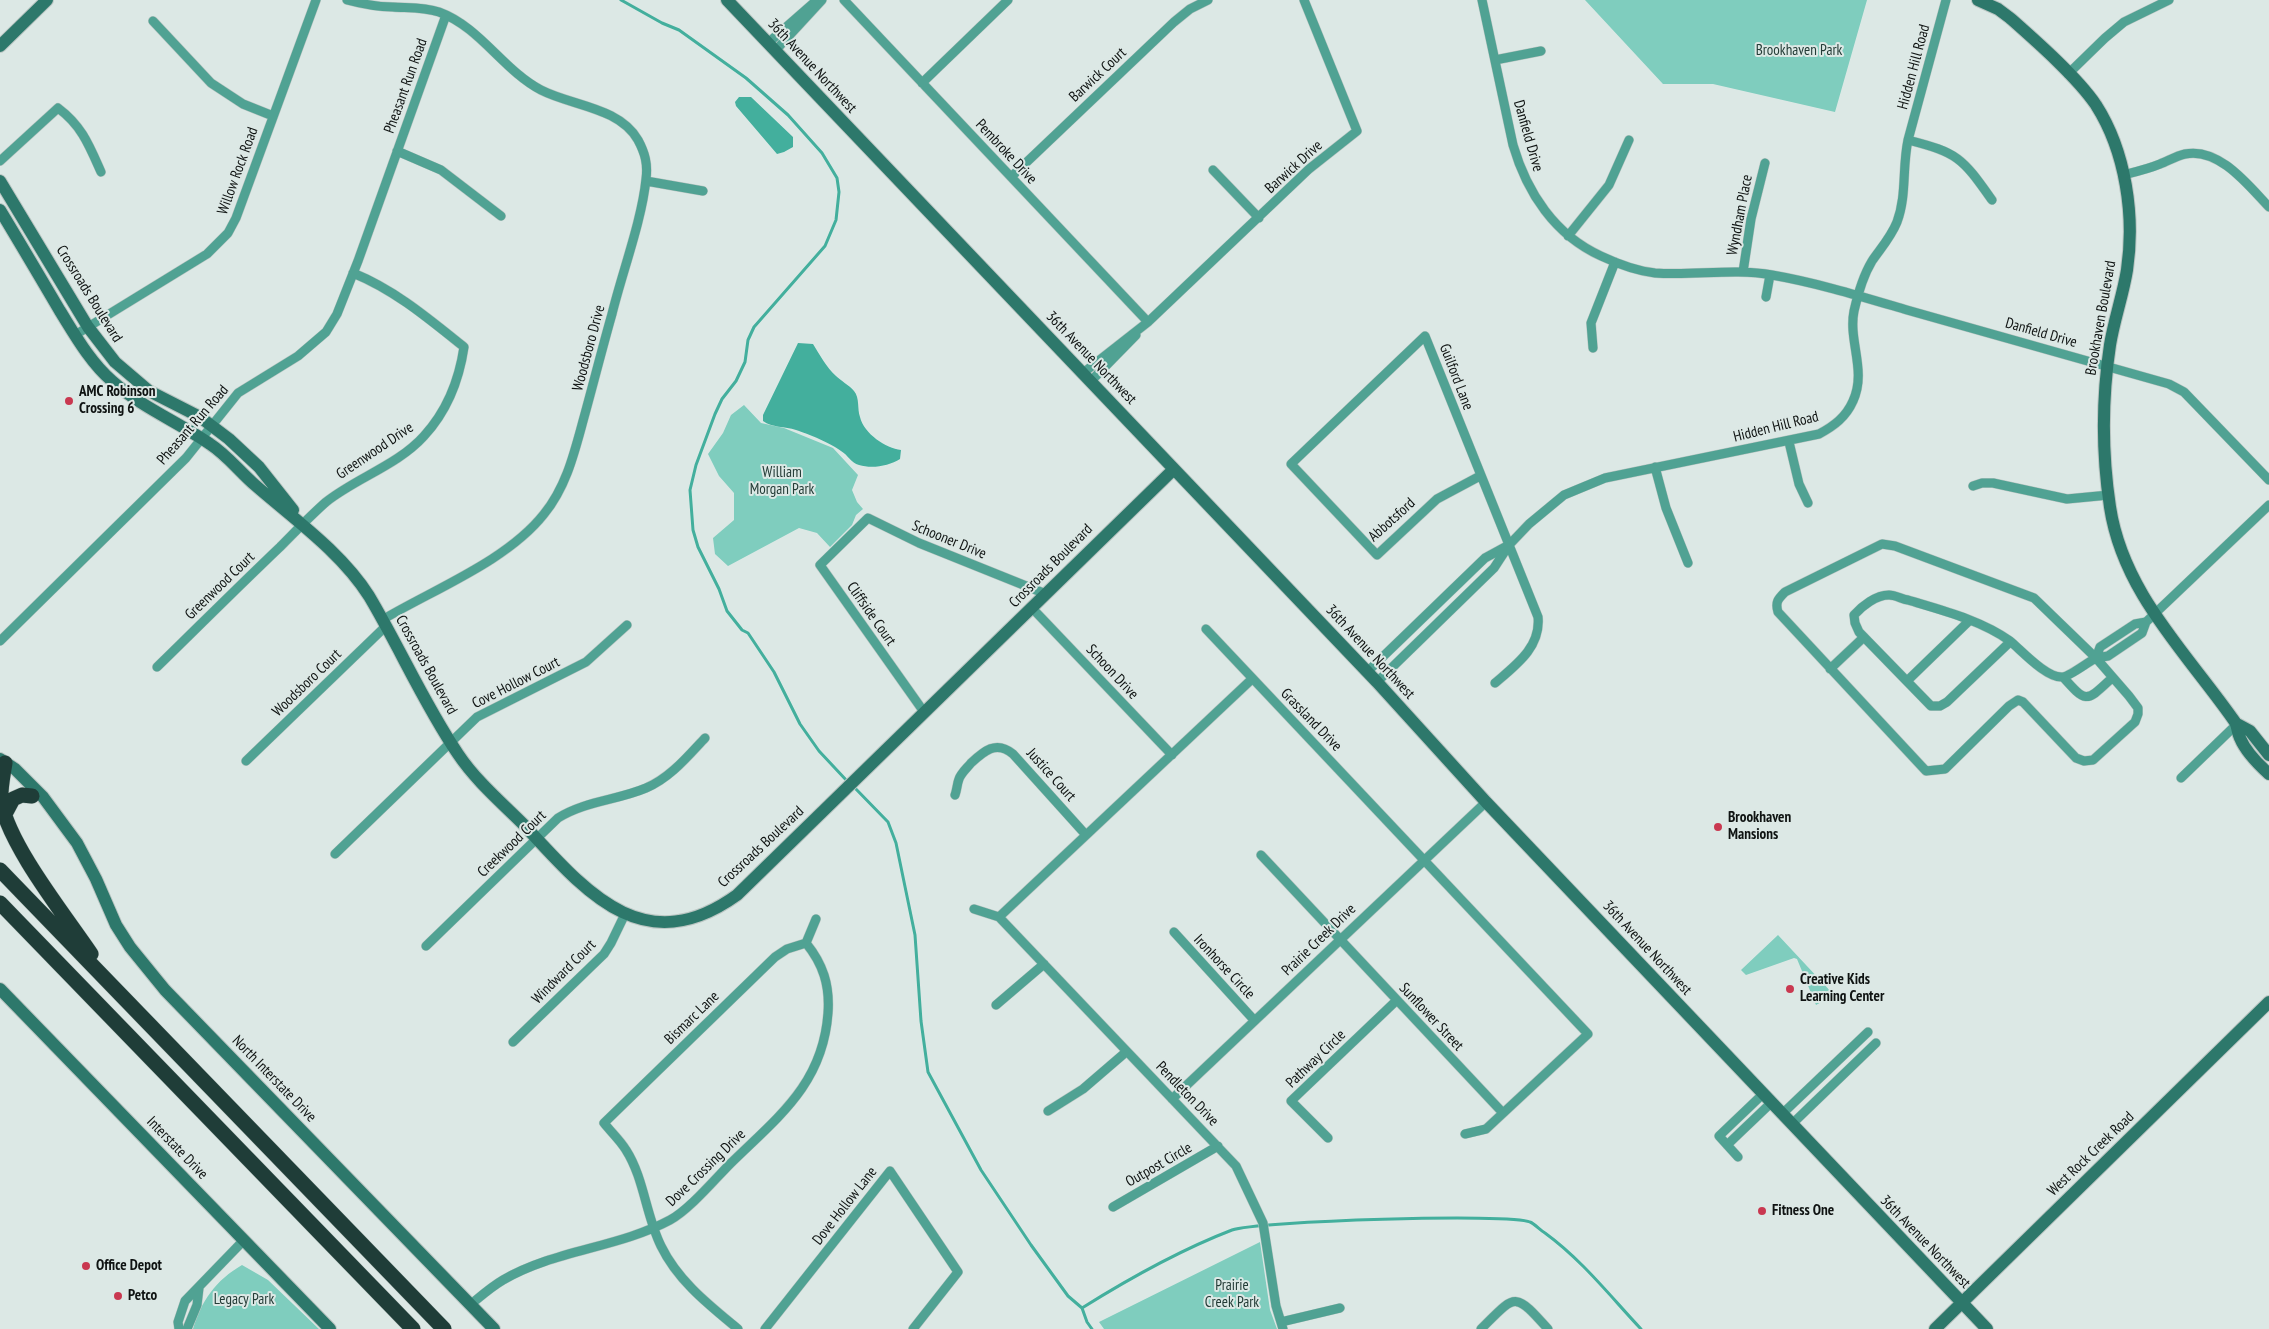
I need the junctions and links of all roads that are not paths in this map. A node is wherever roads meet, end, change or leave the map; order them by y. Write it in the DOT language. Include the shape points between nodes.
graph roads {
  1 [pos="47,0"];
  2 [pos="316,0"];
  3 [pos="347,0"];
  4 [pos="727,0"];
  5 [pos="817,0"];
  6 [pos="822,0"];
  7 [pos="844,0"];
  8 [pos="1008,0"];
  9 [pos="1208,0"];
  10 [pos="1304,0"];
  11 [pos="1482,0"];
  12 [pos="1946,0"];
  13 [pos="1978,0"];
  14 [pos="2169,0"];
  15 [pos="446,15"];
  16 [pos="153,21"];
  17 [pos="0,46"];
  18 [pos="772,47"];
  19 [pos="1541,50"];
  20 [pos="1495,60"];
  21 [pos="2068,74"];
  22 [pos="922,83"];
  23 [pos="273,116"];
  24 [pos="1629,140"];
  25 [pos="1908,140"];
  26 [pos="397,151"];
  27 [pos="0,161"];
  28 [pos="1765,163"];
  29 [pos="1213,170"];
  30 [pos="101,172"];
  31 [pos="2123,175"];
  32 [pos="1011,177"];
  33 [pos="0,181"];
  34 [pos="646,181"];
  35 [pos="703,191"];
  36 [pos="1992,200"];
  37 [pos="2269,207"];
  38 [pos="0,210"];
  39 [pos="500,216"];
  40 [pos="1259,218"];
  41 [pos="1568,236"];
  42 [pos="1615,262"];
  43 [pos="1744,272"];
  44 [pos="353,273"];
  45 [pos="1770,275"];
  46 [pos="1858,296"];
  47 [pos="1766,298"];
  48 [pos="1148,322"];
  49 [pos="88,327"];
  50 [pos="75,335"];
  51 [pos="1593,348"];
  52 [pos="2108,366"];
  53 [pos="1087,377"];
  54 [pos="211,426"];
  55 [pos="202,438"];
  56 [pos="1788,442"];
  57 [pos="1291,464"];
  58 [pos="1655,467"];
  59 [pos="1174,469"];
  60 [pos="1480,476"];
  61 [pos="2269,480"];
  62 [pos="1973,486"];
  63 [pos="2109,495"];
  64 [pos="1808,503"];
  65 [pos="2269,505"];
  66 [pos="303,524"];
  67 [pos="850,536"];
  68 [pos="1509,545"];
  69 [pos="1688,563"];
  70 [pos="1046,594"];
  71 [pos="1032,608"];
  72 [pos="2150,618"];
  73 [pos="1968,621"];
  74 [pos="384,623"];
  75 [pos="627,625"];
  76 [pos="1206,629"];
  77 [pos="1864,637"];
  78 [pos="0,641"];
  79 [pos="2010,642"];
  80 [pos="2096,658"];
  81 [pos="157,667"];
  82 [pos="1830,669"];
  83 [pos="1367,672"];
  84 [pos="2063,677"];
  85 [pos="1252,678"];
  86 [pos="2112,678"];
  87 [pos="1907,681"];
  88 [pos="1377,682"];
  89 [pos="1495,683"];
  90 [pos="924,712"];
  91 [pos="2237,724"];
  92 [pos="705,738"];
  93 [pos="450,742"];
  94 [pos="1172,755"];
  95 [pos="2269,755"];
  96 [pos="2,761"];
  97 [pos="246,761"];
  98 [pos="2269,774"];
  99 [pos="2181,778"];
  100 [pos="956,795"];
  101 [pos="32,796"];
  102 [pos="1486,802"];
  103 [pos="5,814"];
  104 [pos="65,828"];
  105 [pos="1086,835"];
  106 [pos="536,839"];
  107 [pos="335,854"];
  108 [pos="1261,855"];
  109 [pos="1424,859"];
  110 [pos="0,870"];
  111 [pos="0,903"];
  112 [pos="974,909"];
  113 [pos="625,914"];
  114 [pos="999,917"];
  115 [pos="816,919"];
  116 [pos="1174,932"];
  117 [pos="1339,940"];
  118 [pos="806,944"];
  119 [pos="426,946"];
  120 [pos="1044,964"];
  121 [pos="114,988"];
  122 [pos="0,989"];
  123 [pos="1397,1000"];
  124 [pos="2269,1002"];
  125 [pos="996,1006"];
  126 [pos="1254,1020"];
  127 [pos="1868,1032"];
  128 [pos="513,1042"];
  129 [pos="1876,1043"];
  130 [pos="1126,1052"];
  131 [pos="1172,1098"];
  132 [pos="1767,1098"];
  133 [pos="1048,1111"];
  134 [pos="1503,1112"];
  135 [pos="1782,1114"];
  136 [pos="1792,1124"];
  137 [pos="1465,1134"];
  138 [pos="1328,1138"];
  139 [pos="1218,1146"];
  140 [pos="1738,1157"];
  141 [pos="1113,1207"];
  142 [pos="654,1227"];
  143 [pos="244,1240"];
  144 [pos="199,1288"];
  145 [pos="1962,1304"];
  146 [pos="470,1305"];
  147 [pos="1340,1308"];
  148 [pos="1282,1325"];
  149 [pos="178,1329"];
  150 [pos="187,1329"];
  151 [pos="330,1329"];
  152 [pos="413,1329"];
  153 [pos="444,1329"];
  154 [pos="494,1329"];
  155 [pos="738,1329"];
  156 [pos="764,1329"];
  157 [pos="913,1329"];
  158 [pos="1481,1329"];
  159 [pos="1548,1329"];
  160 [pos="1936,1329"];
  161 [pos="1987,1329"];
  1 -- 17 [label="street"];
  2 -- 23 [label="street, Willow Rock Road"];
  3 -- 15 [label="street"];
  4 -- 18 [label="street, 36th Avenue Northwest"];
  5 -- 18 [label="street"];
  6 -- 18 [label="street"];
  7 -- 22 [label="street, Pembroke Drive"];
  8 -- 22 [label="street"];
  9 -- 32 [label="street, Barwick Court" via="1174,22"];
  10 -- 40 [label="street, Barwick Drive" via="1357,131 1309,169"];
  11 -- 20 [label="street, Danfield Drive"];
  12 -- 25 [label="street, Hidden Hill Road"];
  13 -- 21 [label="street, Brookhaven Boulevard" via="2010,18"];
  14 -- 21 [label="street" via="2117,28"];
  15 -- 26 [label="street, Pheasant Run Road"];
  15 -- 34 [label="street, Woodsboro Drive" via="473,32 510,69 543,91 611,116 626,125 645,154"];
  16 -- 23 [label="street" via="211,84 243,104"];
  18 -- 53 [label="street, 36th Avenue Northwest"];
  19 -- 20 [label="street"];
  20 -- 41 [label="street, Danfield Drive" via="1520,166 1540,205"];
  21 -- 31 [label="street, Brookhaven Boulevard" via="2102,114"];
  22 -- 32 [label="street, Pembroke Drive"];
  23 -- 49 [label="street, Willow Rock Road" via="236,218 222,241 207,254"];
  24 -- 41 [label="street" via="1609,185"];
  25 -- 36 [label="street" via="1955,156 1968,167"];
  25 -- 46 [label="street, Hidden Hill Road" via="1903,201 1897,221 1871,262"];
  26 -- 39 [label="street" via="441,170"];
  26 -- 44 [label="street, Pheasant Run Road"];
  27 -- 30 [label="street" via="58,108 82,130"];
  28 -- 43 [label="street, Wyndham Place" via="1751,219"];
  29 -- 40 [label="street"];
  31 -- 37 [label="street" via="2185,154 2201,154 2214,158 2234,172"];
  31 -- 52 [label="street, Brookhaven Boulevard" via="2129,211 2128,257"];
  32 -- 48 [label="street, Pembroke Drive"];
  33 -- 49 [label="street, Crossroads Boulevard"];
  34 -- 35 [label="street"];
  34 -- 74 [label="street, Woodsboro Drive" via="575,452 554,499 534,525 506,550"];
  38 -- 50 [label="street, Crossroads Boulevard"];
  40 -- 48 [label="street, Barwick Drive"];
  41 -- 42 [label="street, Danfield Drive"];
  42 -- 43 [label="street, Danfield Drive" via="1654,273"];
  42 -- 51 [label="street" via="1591,323"];
  43 -- 45 [label="street, Danfield Drive"];
  44 -- 54 [label="street, Pheasant Run Road" via="337,314 326,332 298,356 238,393"];
  44 -- 66 [label="street, Greenwood Drive" via="400,296 464,347 461,365 449,400 422,438 347,487"];
  45 -- 46 [label="street, Danfield Drive"];
  45 -- 47 [label="street"];
  46 -- 52 [label="street, Danfield Drive"];
  46 -- 56 [label="street, Hidden Hill Road" via="1853,332 1859,374 1853,401 1844,416 1828,429"];
  48 -- 53 [label="street, Barwick Drive"];
  49 -- 50 [label="street, Willow Rock Road"];
  49 -- 54 [label="street, Crossroads Boulevard" via="114,362 140,384"];
  50 -- 55 [label="street, Crossroads Boulevard" via="98,367 125,392"];
  52 -- 61 [label="street, Danfield Drive" via="2169,384 2184,392"];
  52 -- 63 [label="street, Brookhaven Boulevard" via="2104,412"];
  53 -- 59 [label="street, 36th Avenue Northwest"];
  54 -- 55 [label="street, Pheasant Run Road"];
  54 -- 66 [label="street, Crossroads Boulevard" via="259,467"];
  55 -- 66 [label="street, Crossroads Boulevard"];
  55 -- 78 [label="street, Pheasant Run Road" via="186,458"];
  56 -- 58 [label="street, Hidden Hill Road"];
  56 -- 64 [label="street" via="1799,484"];
  57 -- 60 [label="street, Abbotsford" via="1377,555 1432,503"];
  57 -- 60 [label="street, Guilford Lane" via="1425,336"];
  58 -- 68 [label="street, Hidden Hill Road" via="1577,488 1549,506"];
  58 -- 69 [label="street" via="1666,508"];
  59 -- 70 [label="street, Crossroads Boulevard"];
  59 -- 83 [label="street, 36th Avenue Northwest"];
  60 -- 68 [label="street, Guilford Lane"];
  62 -- 63 [label="street" via="2000,484 2067,499"];
  63 -- 72 [label="street, Brookhaven Boulevard" via="2122,553"];
  65 -- 72 [label="street"];
  66 -- 74 [label="street, Crossroads Boulevard" via="358,581"];
  66 -- 81 [label="street, Greenwood Court"];
  67 -- 70 [label="street, Schooner Drive" via="868,518 919,543"];
  67 -- 90 [label="street, Cliffside Court" via="820,565"];
  68 -- 83 [label="street, Hidden Hill Road" via="1485,558"];
  68 -- 88 [label="street, Hidden Hill Road" via="1494,568"];
  68 -- 89 [label="street, Guilford Lane" via="1539,627 1530,650"];
  70 -- 71 [label="street, Crossroads Boulevard"];
  71 -- 90 [label="street, Crossroads Boulevard"];
  71 -- 94 [label="street, Schoon Drive"];
  72 -- 80 [label="street" via="2100,647"];
  72 -- 91 [label="street, Brookhaven Boulevard"];
  73 -- 77 [label="street" via="1889,595 1861,607 1854,615 1854,623"];
  73 -- 79 [label="street" via="1990,629"];
  73 -- 87 [label="street"];
  74 -- 93 [label="street, Crossroads Boulevard"];
  74 -- 97 [label="street, Woodsboro Court"];
  75 -- 93 [label="street, Cove Hollow Court" via="586,662 483,713"];
  76 -- 85 [label="street, Grassland Drive"];
  77 -- 82 [label="street"];
  77 -- 87 [label="street"];
  79 -- 84 [label="street" via="2031,661"];
  79 -- 87 [label="street" via="1940,706 1931,706"];
  80 -- 82 [label="street" via="2034,598 1882,544 1785,592 1776,600 1778,612"];
  80 -- 84 [label="street"];
  80 -- 86 [label="street"];
  82 -- 86 [label="street" via="1926,771 1936,772 1945,769 2018,700 2076,758 2093,760 2135,722 2138,714 2138,708"];
  83 -- 88 [label="street, 36th Avenue Northwest"];
  84 -- 86 [label="street" via="2084,698 2094,695"];
  85 -- 94 [label="street"];
  85 -- 109 [label="street, Grassland Drive"];
  88 -- 102 [label="street, 36th Avenue Northwest"];
  90 -- 113 [label="street, Crossroads Boulevard" via="744,888 717,908 682,920 650,920"];
  91 -- 95 [label="street, Brookhaven Boulevard" via="2250,731"];
  91 -- 98 [label="street, Brookhaven Boulevard" via="2240,738"];
  91 -- 99 [label="street"];
  92 -- 106 [label="street, Creekwood Court" via="655,784 571,811"];
  93 -- 106 [label="street, Crossroads Boulevard" via="478,778"];
  93 -- 107 [label="street, Cove Hollow Court"];
  94 -- 105 [label="street"];
  96 -- 101 [label="street, North Interstate Drive"];
  96 -- 103 [label="highway" via="0,795"];
  96 -- 104 [label="street, North Interstate Drive" via="15,769 43,797"];
  100 -- 105 [label="street, Justice Court" via="959,778 981,754 992,747 1003,748"];
  101 -- 103 [label="highway" via="22,795 13,799"];
  101 -- 104 [label="street, North Interstate Drive"];
  102 -- 109 [label="street, Prairie Creek Drive"];
  102 -- 132 [label="street, 36th Avenue Northwest"];
  103 -- 121 [label="highway" via="36,872"];
  104 -- 146 [label="street, North Interstate Drive" via="87,861 116,925 152,975"];
  105 -- 114 [label="street"];
  106 -- 113 [label="street, Crossroads Boulevard" via="580,885 600,901"];
  106 -- 119 [label="street, Creekwood Court"];
  108 -- 117 [label="street, Sunflower Street"];
  109 -- 117 [label="street, Prairie Creek Drive"];
  109 -- 134 [label="street, Grassland Drive" via="1588,1034"];
  110 -- 121 [label="highway"];
  111 -- 152 [label="highway"];
  112 -- 114 [label="street"];
  113 -- 128 [label="street, Windward Court" via="604,954"];
  114 -- 120 [label="street, Pendleton Drive"];
  115 -- 118 [label="street"];
  116 -- 126 [label="street, Ironhorse Circle"];
  117 -- 123 [label="street, Sunflower Street"];
  117 -- 126 [label="street, Prairie Creek Drive"];
  118 -- 142 [label="street, Dove Crossing Drive" via="822,966 828,994 825,1039 810,1079 785,1110 690,1203 672,1219"];
  118 -- 142 [label="street, Bismarc Lane" via="787,949 775,957 604,1123 632,1162"];
  120 -- 125 [label="street"];
  120 -- 130 [label="street, Pendleton Drive"];
  121 -- 153 [label="highway"];
  122 -- 143 [label="street, Interstate Drive"];
  123 -- 134 [label="street, Sunflower Street"];
  123 -- 138 [label="street, Pathway Circle" via="1291,1101"];
  124 -- 145 [label="street, West Rock Creek Road"];
  126 -- 131 [label="street, Prairie Creek Drive"];
  127 -- 135 [label="street"];
  129 -- 136 [label="street"];
  130 -- 131 [label="street, Pendleton Drive"];
  130 -- 133 [label="street" via="1083,1089"];
  131 -- 139 [label="street, Pendleton Drive"];
  132 -- 135 [label="street, 36th Avenue Northwest"];
  132 -- 140 [label="street" via="1719,1136"];
  134 -- 137 [label="street" via="1486,1129"];
  135 -- 136 [label="street, 36th Avenue Northwest"];
  136 -- 145 [label="street, 36th Avenue Northwest"];
  139 -- 141 [label="street, Outpost Circle"];
  139 -- 148 [label="street, Pendleton Drive" via="1236,1166 1263,1223"];
  142 -- 146 [label="street, Dove Crossing Drive" via="522,1270 492,1287"];
  142 -- 155 [label="street" via="678,1273"];
  143 -- 144 [label="street"];
  143 -- 151 [label="street, Interstate Drive"];
  144 -- 149 [label="street" via="185,1301"];
  144 -- 150 [label="street" via="197,1305"];
  145 -- 160 [label="street, West Rock Creek Road"];
  145 -- 161 [label="street, 36th Avenue Northwest"];
  146 -- 154 [label="street, North Interstate Drive"];
  147 -- 148 [label="street"];
  156 -- 157 [label="street, Dove Hollow Lane" via="890,1171 958,1272"];
  158 -- 159 [label="street" via="1502,1306 1516,1302 1526,1305"];
}
